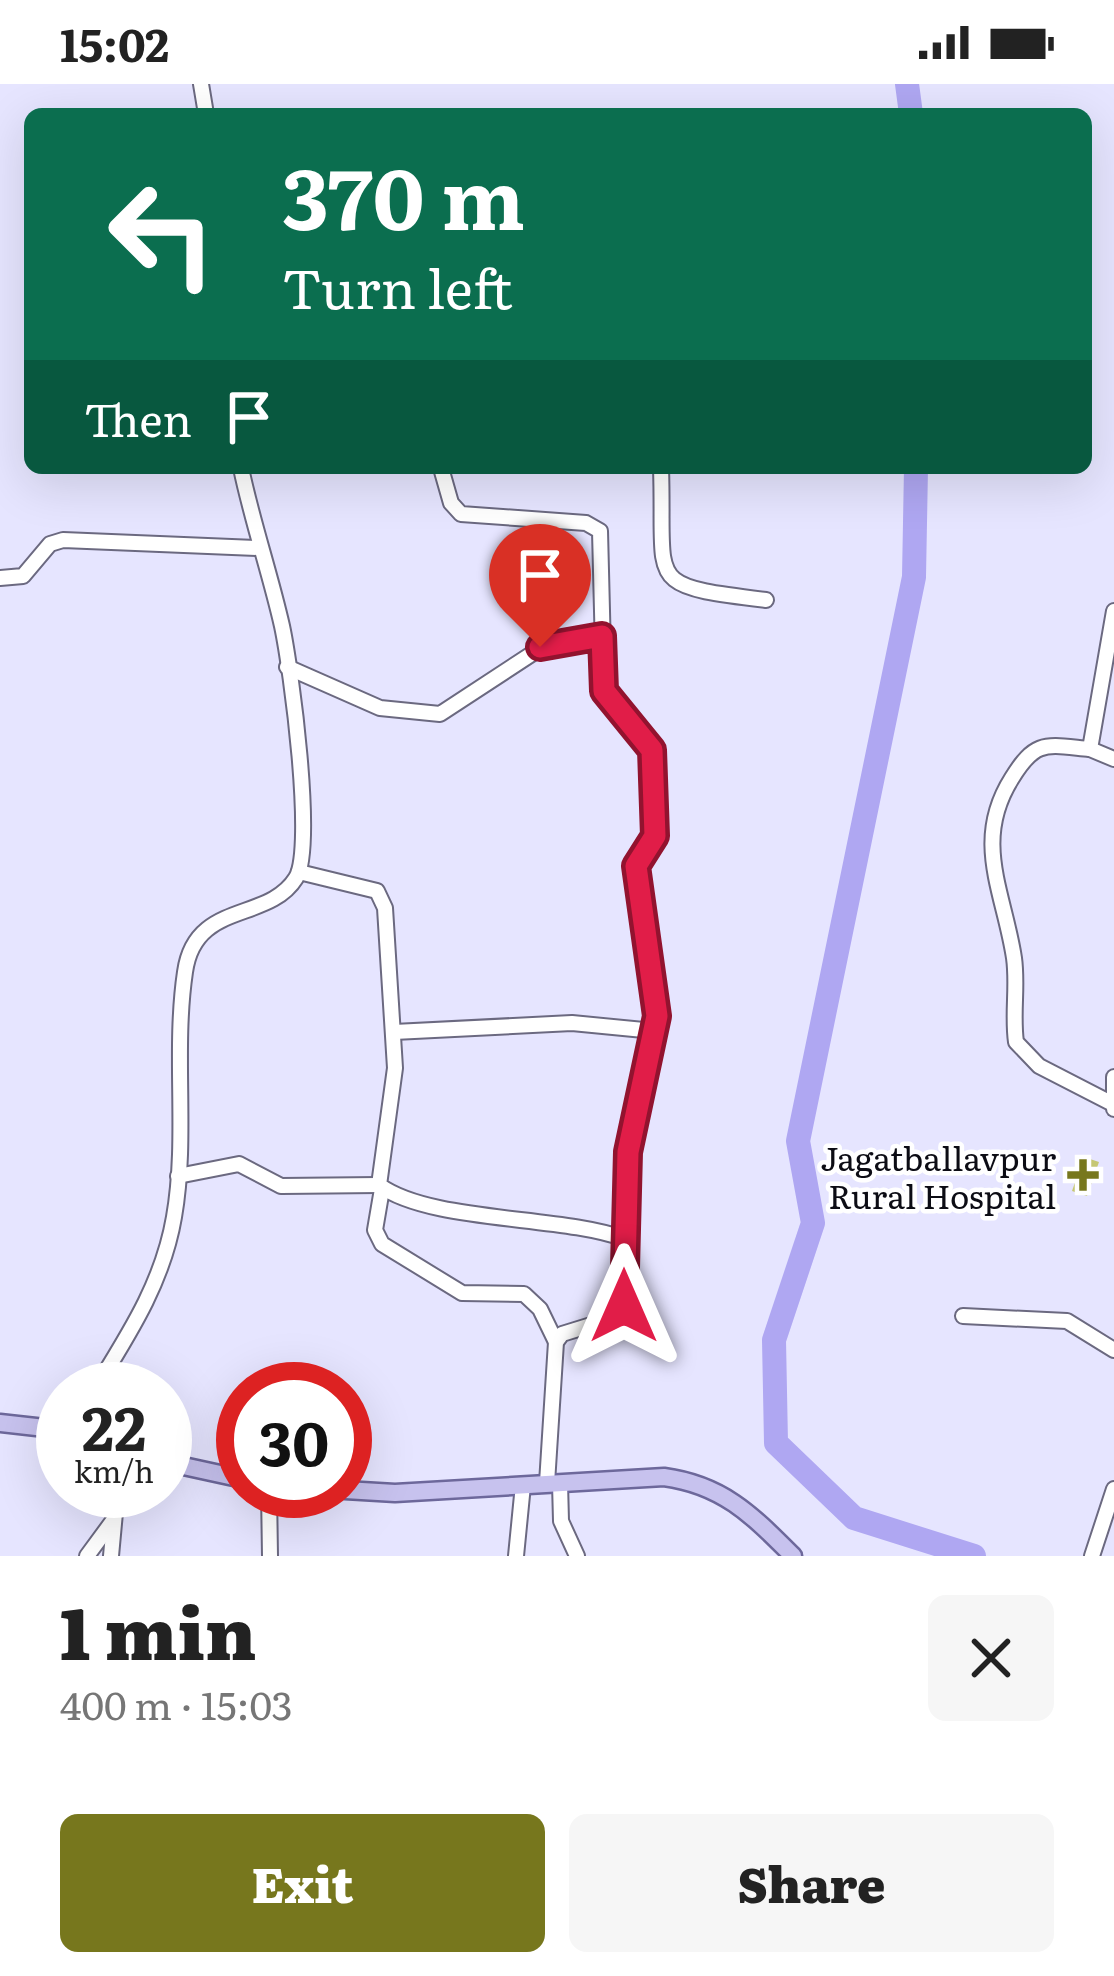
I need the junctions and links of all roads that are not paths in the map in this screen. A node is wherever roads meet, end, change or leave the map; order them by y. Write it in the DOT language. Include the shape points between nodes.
graph roads {
  1 [pos="242,474"];
  2 [pos="443,474"];
  3 [pos="662,474"];
  4 [pos="257,548"];
  5 [pos="0,578"];
  6 [pos="766,600"];
  7 [pos="1114,610"];
  8 [pos="602,636"];
  9 [pos="287,668"];
  10 [pos="1090,749"];
  11 [pos="1114,760"];
  12 [pos="299,872"];
  13 [pos="654,1031"];
  14 [pos="394,1032"];
  15 [pos="1114,1077"];
  16 [pos="1114,1106"];
  17 [pos="178,1176"];
  18 [pos="381,1187"];
  19 [pos="625,1239"];
  20 [pos="963,1316"];
  21 [pos="556,1342"];
  22 [pos="1114,1350"];
  23 [pos="111,1362"];
  24 [pos="0,1423"];
  25 [pos="36,1427"];
  26 [pos="554,1483"];
  27 [pos="523,1485"];
  28 [pos="1114,1489"];
  29 [pos="372,1492"];
  30 [pos="269,1518"];
  31 [pos="113,1520"];
  32 [pos="1092,1555"];
  33 [pos="87,1556"];
  34 [pos="111,1556"];
  35 [pos="270,1556"];
  36 [pos="516,1556"];
  37 [pos="577,1556"];
  38 [pos="794,1556"];
  1 -- 4 [label="street"];
  2 -- 8 [label="street" via="461,514 600,531"];
  3 -- 6 [label="street" via="664,564 672,582"];
  4 -- 5 [label="street" via="63,540 50,544 33,569"];
  4 -- 9 [label="street"];
  7 -- 10 [label="street"];
  8 -- 9 [label="street" via="550,641 440,714 380,708"];
  8 -- 13 [label="street" via="604,691 652,750 655,836 636,866 656,992"];
  9 -- 12 [label="street" via="303,793"];
  10 -- 11 [label="street"];
  10 -- 16 [label="street" via="1040,746 1027,754 995,810 989,854 1014,958 1016,1042 1039,1066"];
  12 -- 14 [label="street" via="381,894"];
  12 -- 17 [label="street" via="287,888 217,921 189,951"];
  13 -- 14 [label="street" via="572,1023"];
  13 -- 19 [label="street" via="630,1136"];
  14 -- 18 [label="street"];
  15 -- 16 [label="street"];
  17 -- 18 [label="street" via="239,1164 281,1186"];
  17 -- 23 [label="street" via="155,1286"];
  18 -- 19 [label="street"];
  18 -- 21 [label="street" via="382,1244 461,1293 524,1294"];
  19 -- 21 [label="street" via="623,1311"];
  20 -- 22 [label="street" via="1060,1320"];
  21 -- 26 [label="street"];
  24 -- 25 [label="main road"];
  26 -- 27 [label="main road"];
  26 -- 37 [label="street"];
  26 -- 38 [label="main road" via="697,1481 743,1506"];
  27 -- 29 [label="main road"];
  27 -- 36 [label="street"];
  28 -- 32 [label="street"];
  30 -- 35 [label="street"];
  31 -- 33 [label="street"];
  31 -- 34 [label="street"];
}
